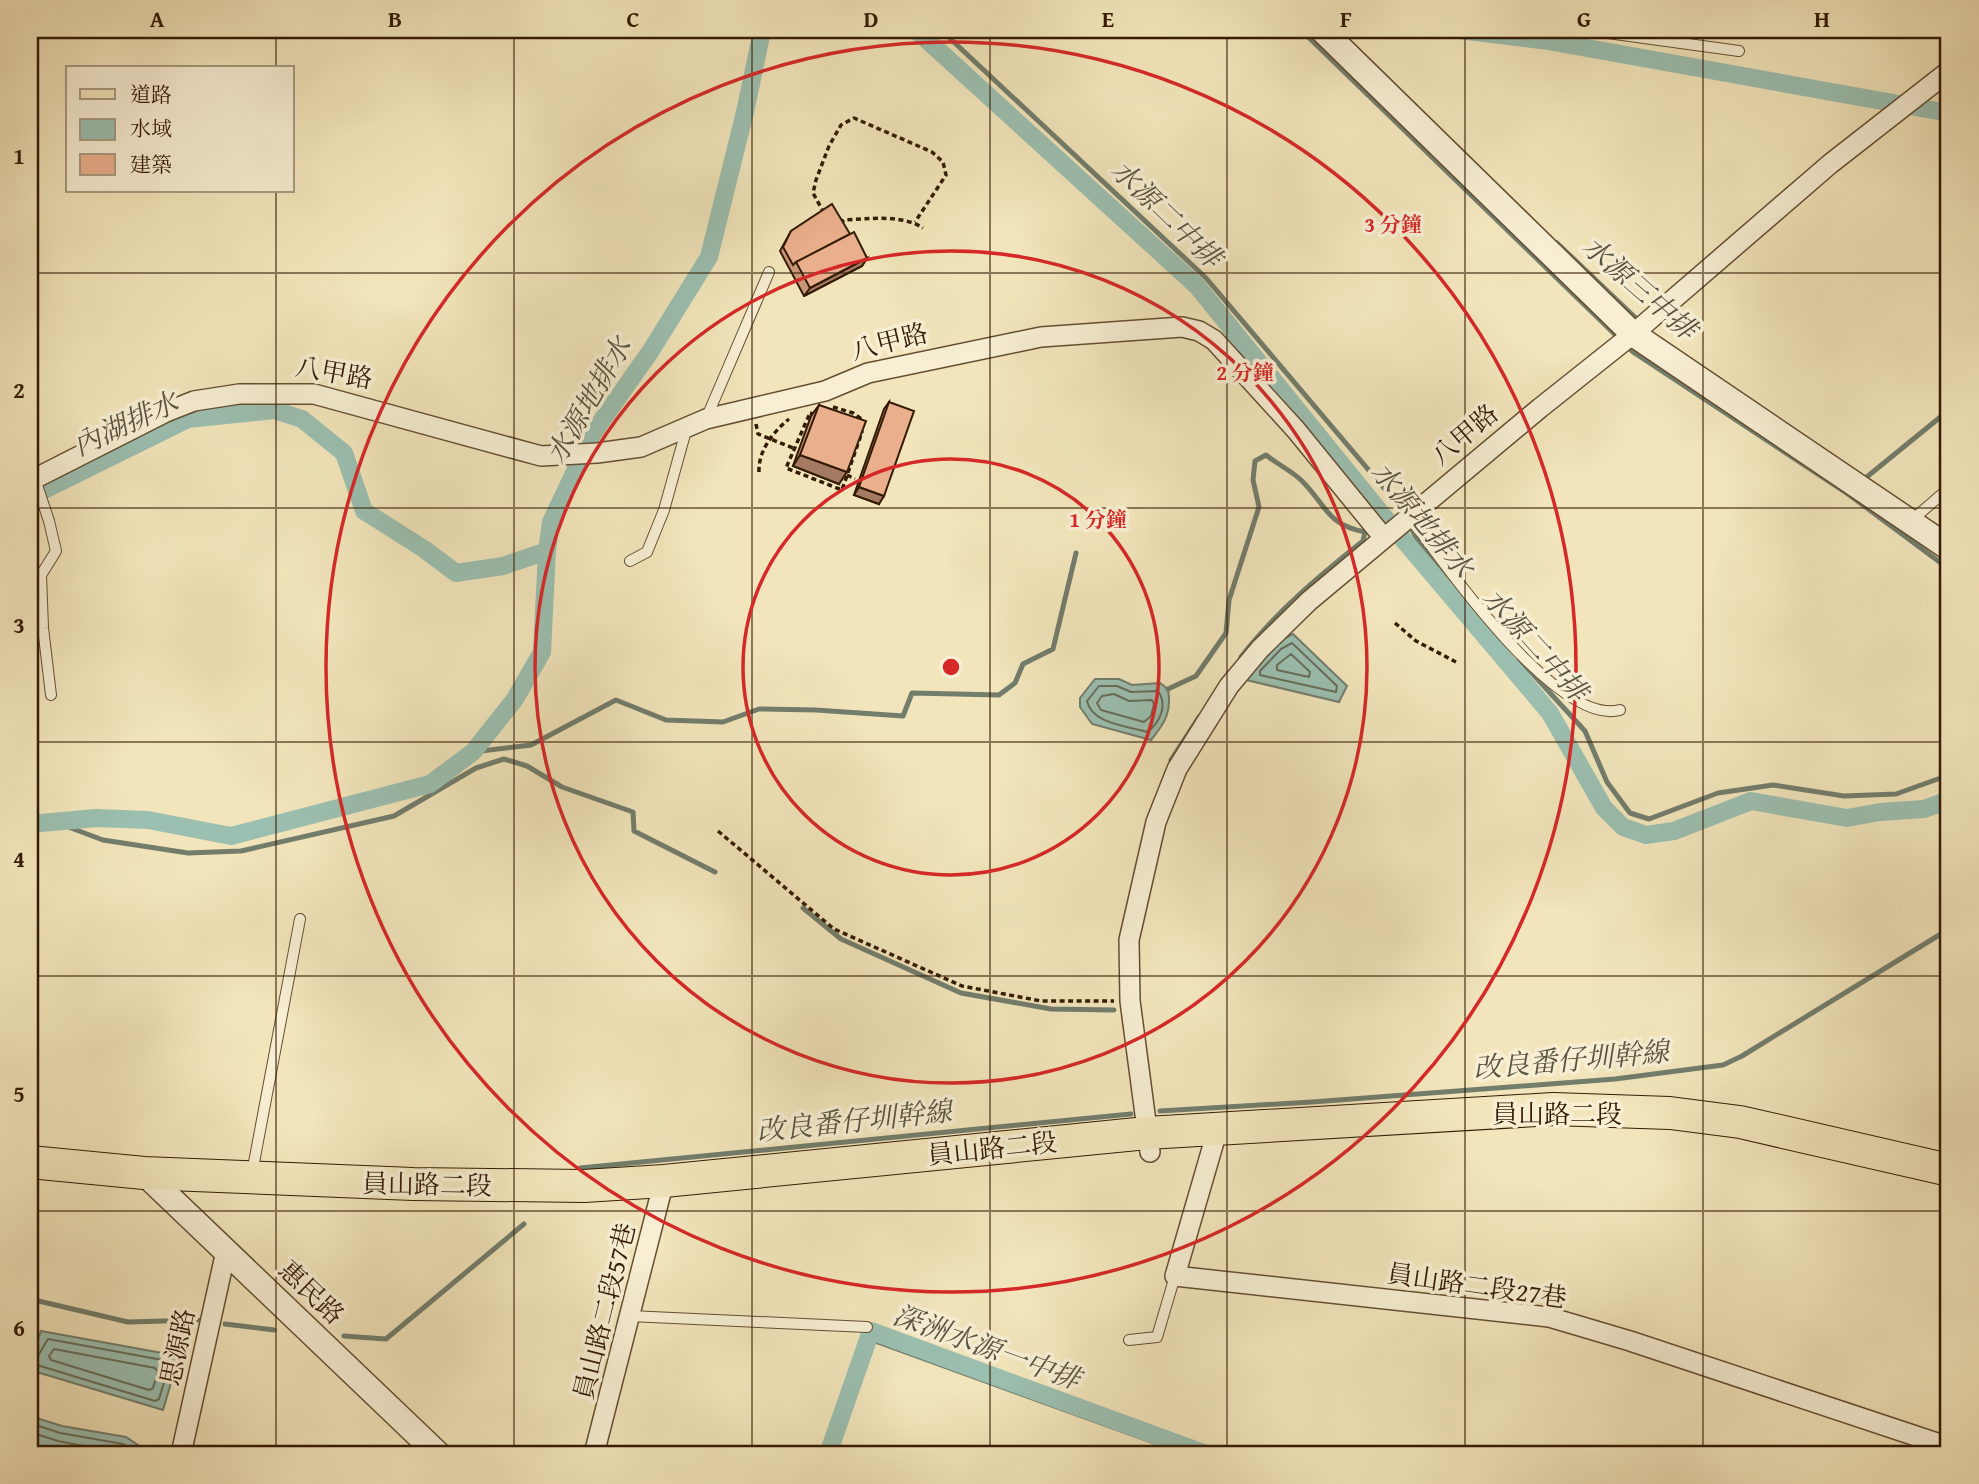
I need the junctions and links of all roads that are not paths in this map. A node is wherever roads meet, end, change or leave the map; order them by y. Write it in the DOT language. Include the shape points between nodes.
graph roads {
  1 [pos="1322,30"];
  2 [pos="1586,30"];
  3 [pos="1739,51"];
  4 [pos="1949,71"];
  5 [pos="769,272"];
  6 [pos="1633,334"];
  7 [pos="706,419"];
  8 [pos="687,426"];
  9 [pos="34,482"];
  10 [pos="1949,488"];
  11 [pos="1910,522"];
  12 [pos="1396,529"];
  13 [pos="1949,548"];
  14 [pos="630,561"];
  15 [pos="51,695"];
  16 [pos="1620,710"];
  17 [pos="300,919"];
  18 [pos="1216,1137"];
  19 [pos="1148,1142"];
  20 [pos="30,1162"];
  21 [pos="1949,1170"];
  22 [pos="30,1176"];
  23 [pos="251,1178"];
  24 [pos="152,1180"];
  25 [pos="1949,1188"];
  26 [pos="662,1190"];
  27 [pos="226,1251"];
  28 [pos="1175,1276"];
  29 [pos="630,1316"];
  30 [pos="867,1327"];
  31 [pos="1129,1340"];
  32 [pos="1949,1447"];
  33 [pos="181,1454"];
  34 [pos="438,1454"];
  35 [pos="594,1454"];
  1 -- 6 [label="street"];
  2 -- 3 [label="lane"];
  4 -- 6 [label="street, 八甲路" via="1830,164"];
  5 -- 7 [label="lane"];
  6 -- 11 [label="street"];
  6 -- 12 [label="street, 八甲路"];
  7 -- 8 [label="street, 八甲路"];
  7 -- 12 [label="street, 八甲路" via="825,391 868,373 1041,337 1182,327 1214,340"];
  8 -- 9 [label="street, 八甲路" via="641,447 541,456 314,394 239,394 194,401 166,412"];
  8 -- 14 [label="lane" via="664,510 647,551"];
  9 -- 15 [label="lane" via="55,551 41,575"];
  10 -- 11 [label="lane"];
  11 -- 13 [label="street"];
  12 -- 16 [label="lane" via="1449,572 1544,676 1579,703 1608,713"];
  12 -- 19 [label="street" via="1309,601 1261,649 1229,686 1177,769 1156,822 1129,940 1130,1001"];
  17 -- 23 [label="lane"];
  18 -- 19 [label="main road, 員山路二段"];
  18 -- 21 [label="main road, 員山路二段" via="1553,1109 1670,1113 1740,1122"];
  18 -- 25 [label="main road, 員山路二段" via="1647,1128 1742,1141"];
  18 -- 28 [label="street"];
  19 -- 26 [label="main road, 員山路二段"];
  20 -- 24 [label="main road, 員山路二段"];
  22 -- 24 [label="main road, 員山路二段"];
  23 -- 24 [label="main road, 員山路二段"];
  23 -- 26 [label="main road, 員山路二段"];
  24 -- 26 [label="main road, 員山路二段" via="357,1198 482,1202"];
  24 -- 27 [label="street, 惠民路"];
  26 -- 29 [label="street, 員山路二段57巷"];
  27 -- 33 [label="street, 思源路"];
  27 -- 34 [label="street, 惠民路"];
  28 -- 31 [label="lane" via="1157,1337"];
  28 -- 32 [label="street, 員山路二段27巷" via="1549,1317"];
  29 -- 30 [label="lane"];
  29 -- 35 [label="street, 員山路二段57巷"];
}
